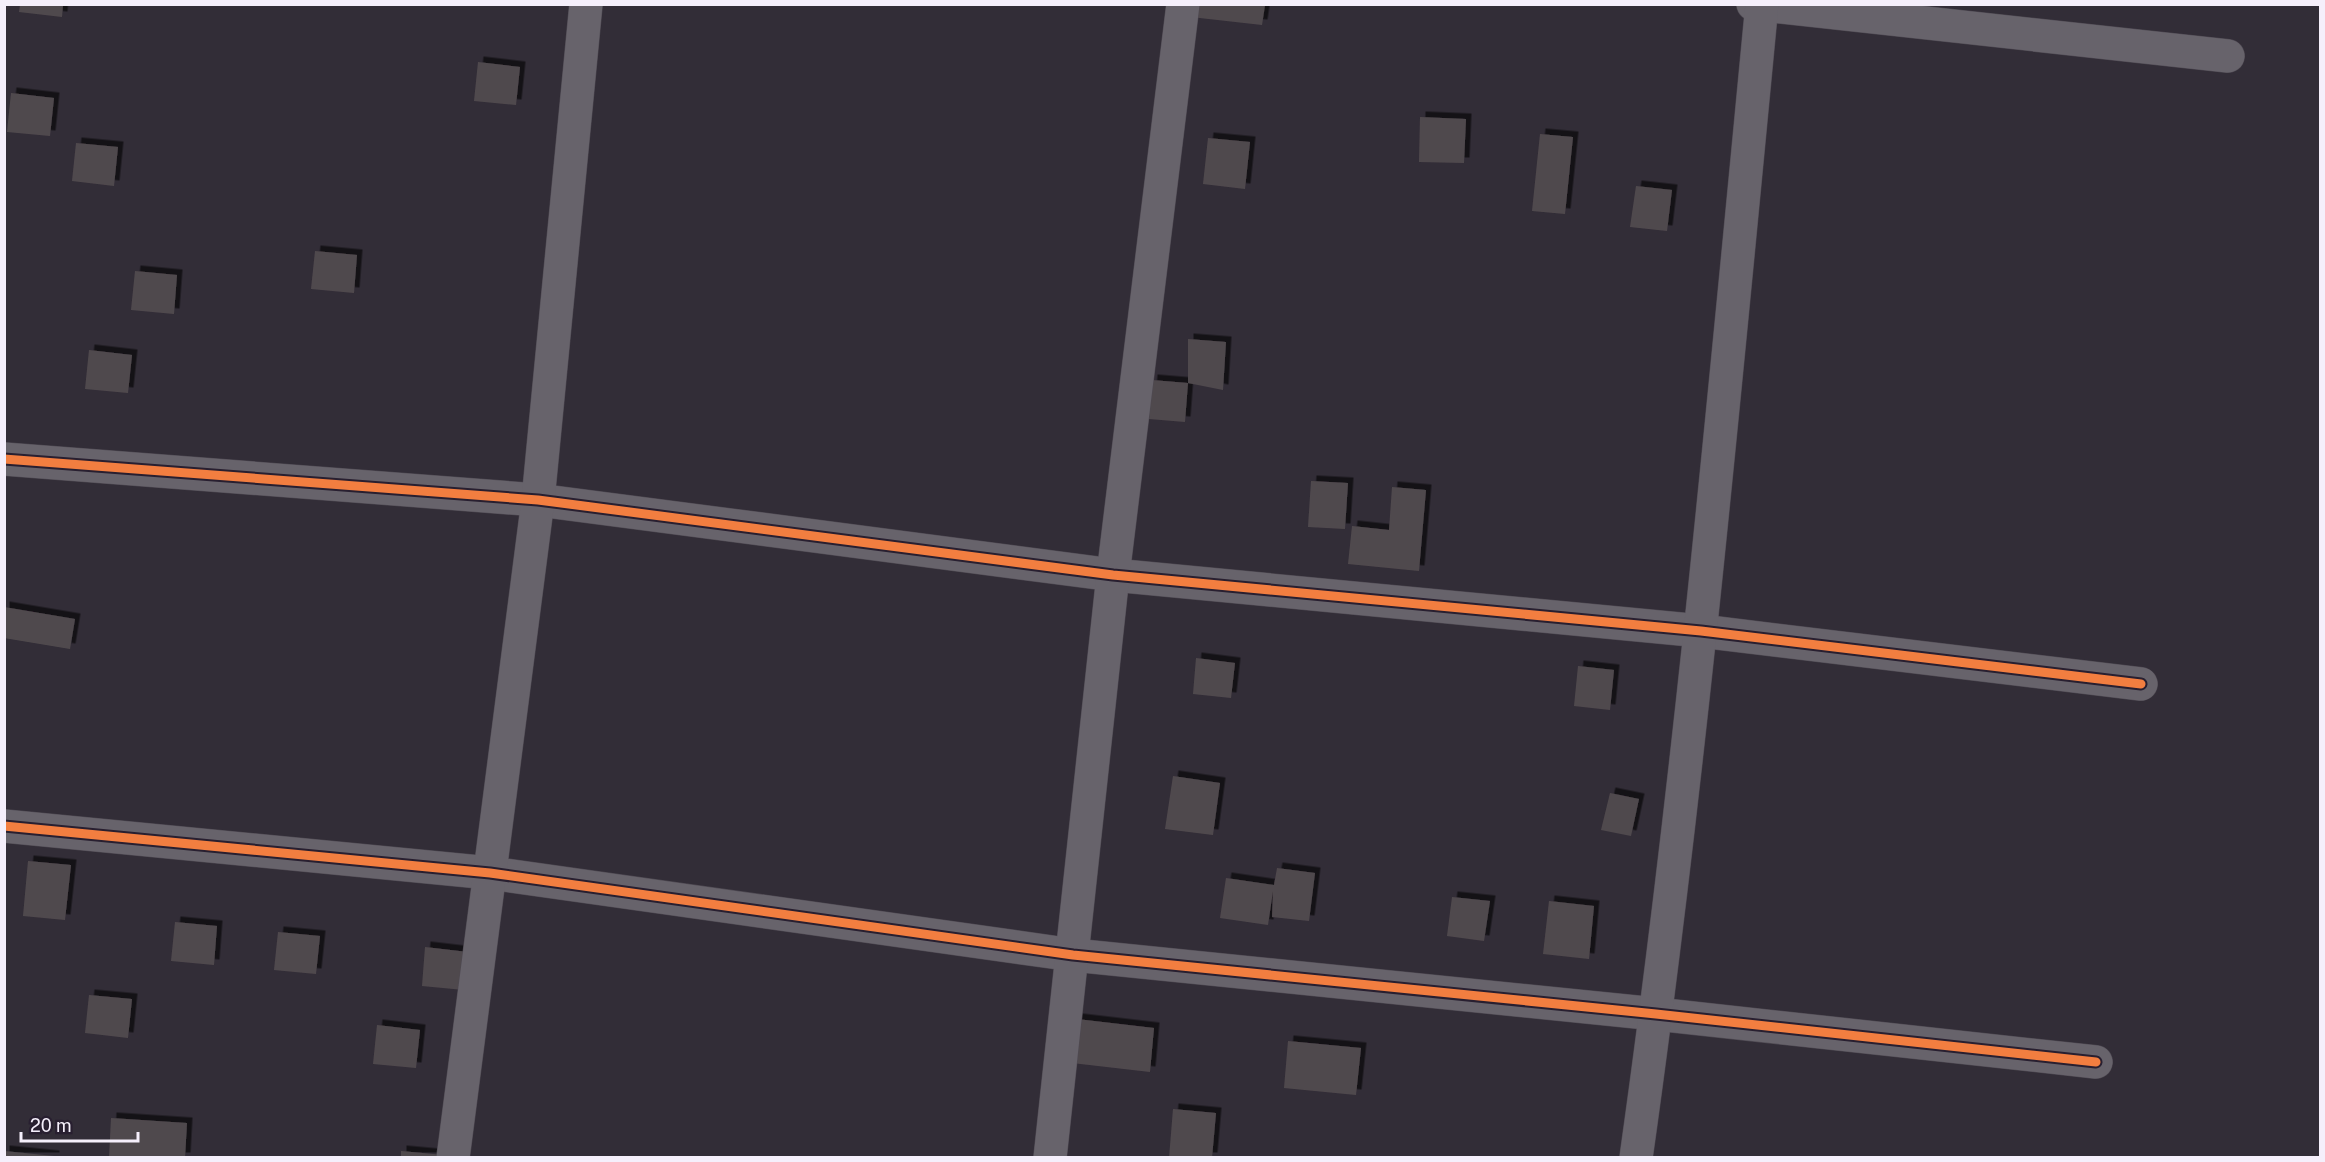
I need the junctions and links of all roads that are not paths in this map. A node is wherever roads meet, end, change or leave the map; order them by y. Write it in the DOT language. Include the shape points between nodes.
graph roads {
  1 [pos="586,4"];
  2 [pos="1183,4"];
  3 [pos="1759,5"];
  4 [pos="2228,56"];
  5 [pos="4,459"];
  6 [pos="538,500"];
  7 [pos="1113,575"];
  8 [pos="1701,631"];
  9 [pos="2141,684"];
  10 [pos="4,826"];
  11 [pos="490,873"];
  12 [pos="1073,955"];
  13 [pos="1656,1014"];
  14 [pos="2096,1062"];
  15 [pos="453,1158"];
  16 [pos="1050,1158"];
  17 [pos="1636,1158"];
  1 -- 6 [label="street"];
  2 -- 7 [label="street"];
  3 -- 4 [label="street"];
  3 -- 8 [label="street"];
  5 -- 6 [label="street"];
  6 -- 7 [label="street"];
  6 -- 11 [label="street"];
  7 -- 8 [label="street"];
  7 -- 12 [label="street"];
  8 -- 9 [label="street"];
  8 -- 13 [label="street"];
  10 -- 11 [label="street"];
  11 -- 12 [label="street"];
  11 -- 15 [label="street"];
  12 -- 13 [label="street"];
  12 -- 16 [label="street"];
  13 -- 14 [label="street"];
  13 -- 17 [label="street"];
}
